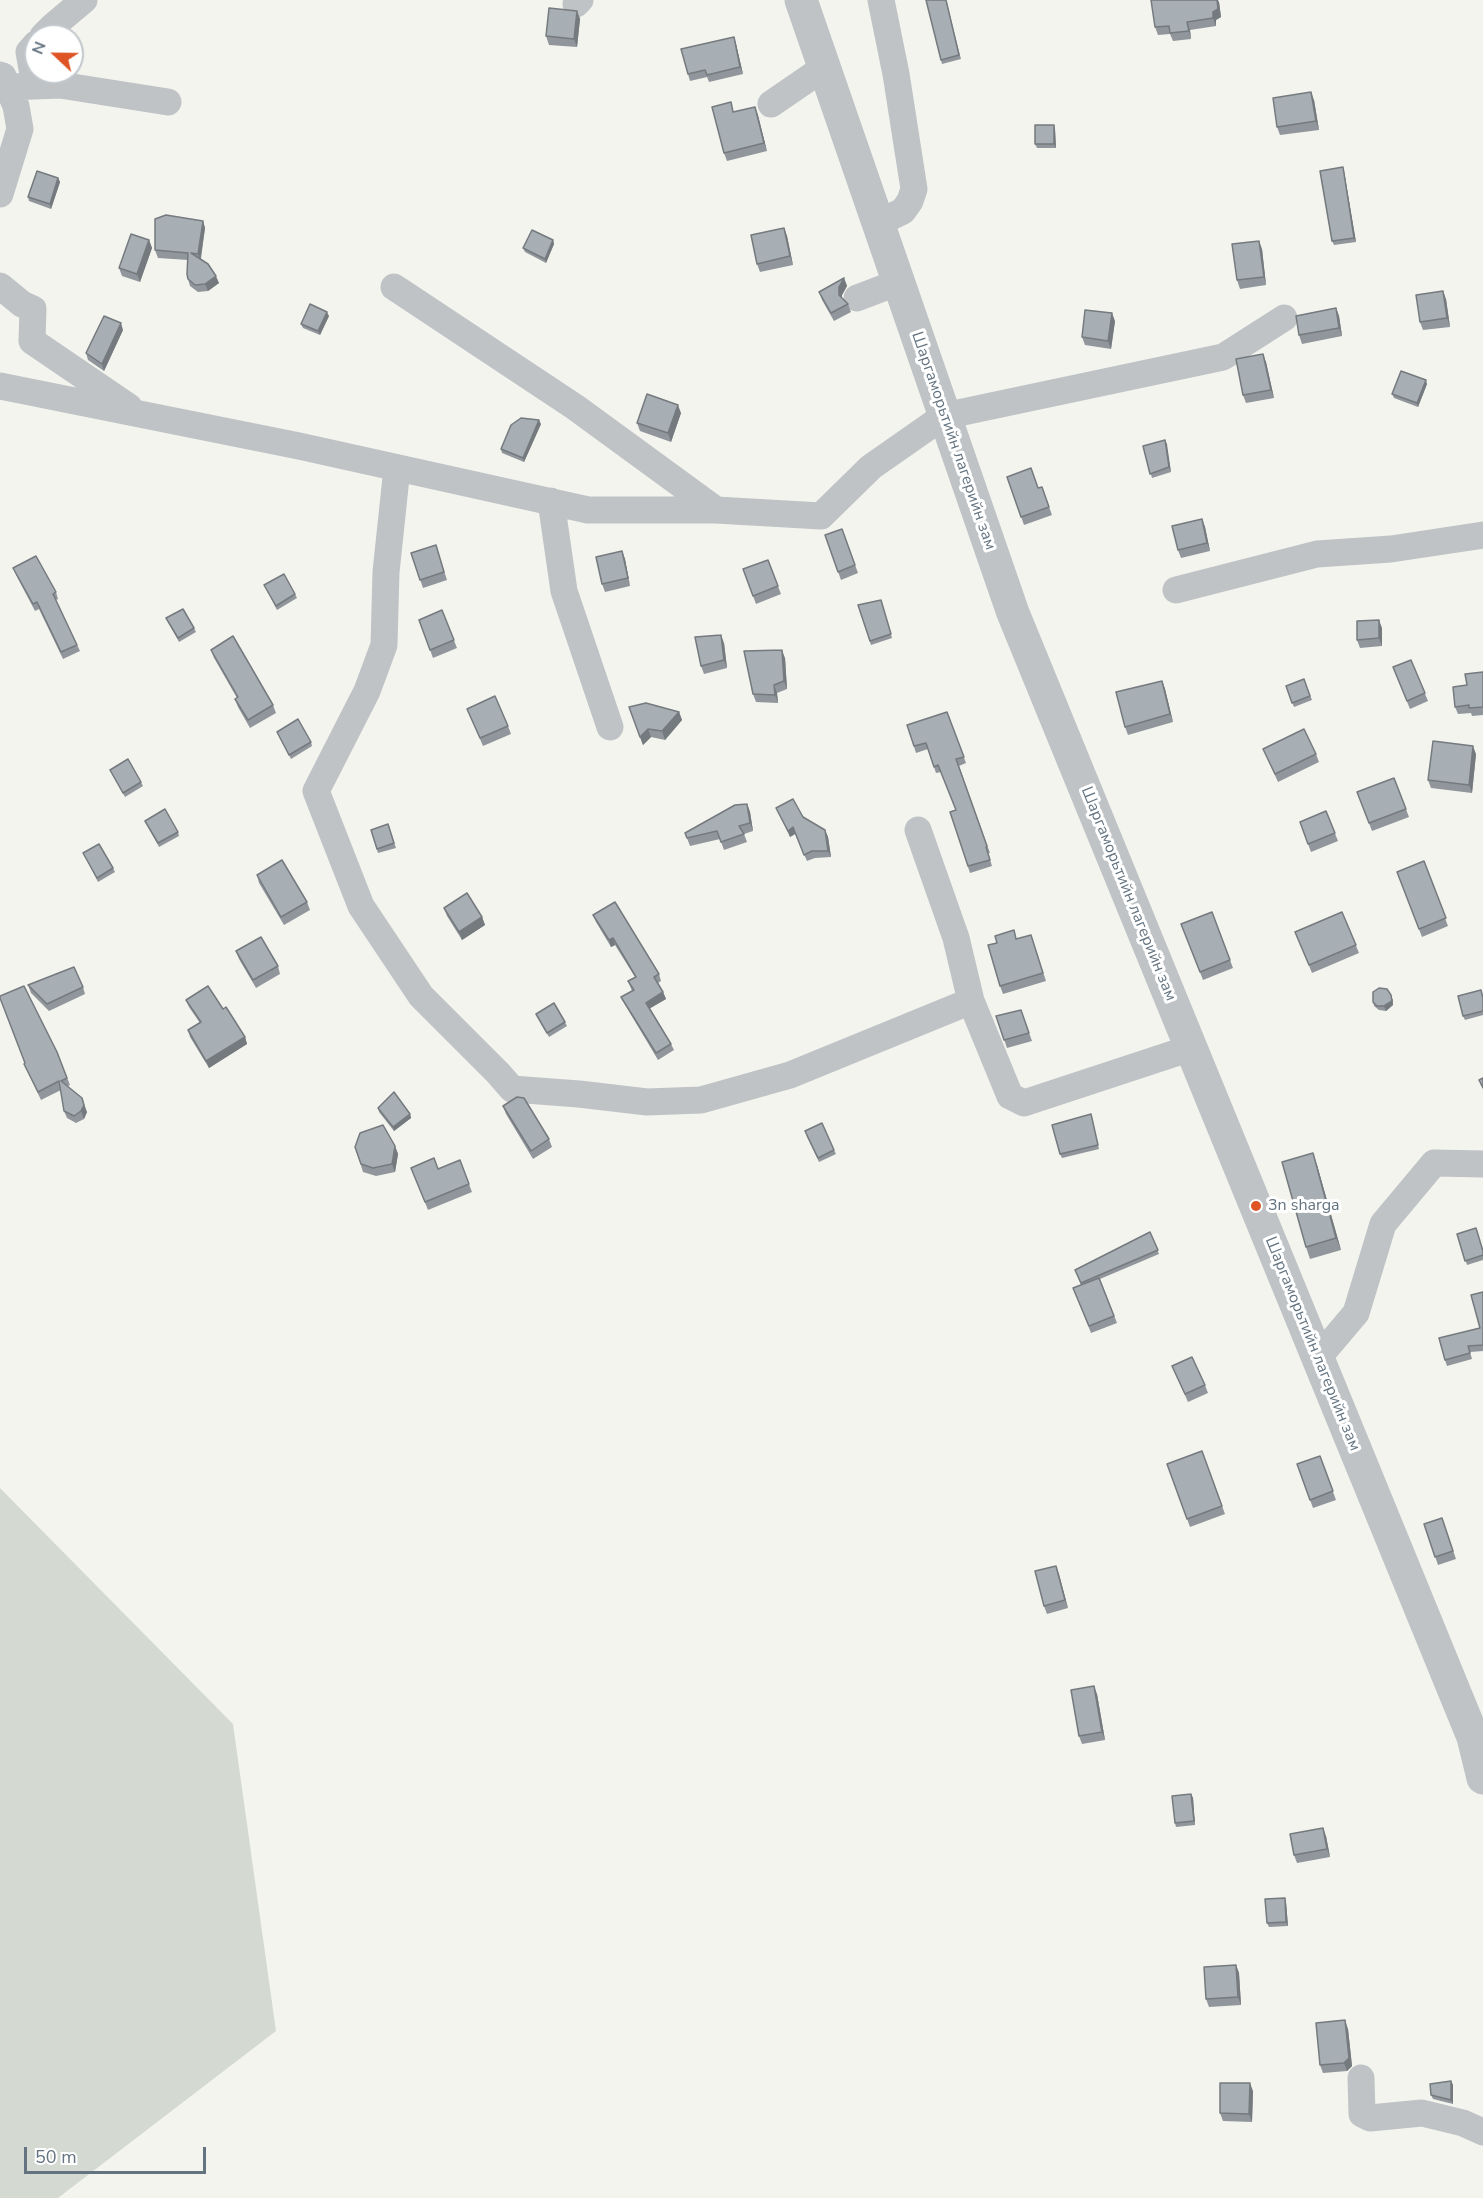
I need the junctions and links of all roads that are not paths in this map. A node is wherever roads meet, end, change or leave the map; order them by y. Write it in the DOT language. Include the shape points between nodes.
graph roads {
  1 [pos="84,0"];
  2 [pos="801,0"];
  3 [pos="881,0"];
  4 [pos="55,24"];
  5 [pos="825,67"];
  6 [pos="4,81"];
  7 [pos="35,86"];
  8 [pos="168,102"];
  9 [pos="771,104"];
  10 [pos="0,194"];
  11 [pos="878,223"];
  12 [pos="899,282"];
  13 [pos="0,286"];
  14 [pos="394,287"];
  15 [pos="857,298"];
  16 [pos="1284,318"];
  17 [pos="0,386"];
  18 [pos="137,413"];
  19 [pos="944,416"];
  20 [pos="397,468"];
  21 [pos="551,501"];
  22 [pos="716,510"];
  23 [pos="1483,535"];
  24 [pos="1176,590"];
  25 [pos="610,727"];
  26 [pos="918,830"];
  27 [pos="971,1001"];
  28 [pos="1191,1048"];
  29 [pos="1483,1164"];
  30 [pos="1318,1358"];
  31 [pos="1483,1778"];
  32 [pos="1361,2078"];
  33 [pos="1483,2132"];
  1 -- 4 [label="street"];
  2 -- 5 [label="street, Шаргаморьтийн лагерийн зам"];
  3 -- 11 [label="street" via="914,189 903,212"];
  5 -- 9 [label="street"];
  5 -- 11 [label="street, Шаргаморьтийн лагерийн зам"];
  6 -- 7 [label="street"];
  6 -- 10 [label="street" via="16,106 20,129"];
  7 -- 8 [label="street" via="60,85"];
  11 -- 12 [label="street, Шаргаморьтийн лагерийн зам"];
  12 -- 15 [label="street"];
  12 -- 19 [label="street, Шаргаморьтийн лагерийн зам"];
  13 -- 18 [label="street" via="33,309 32,341"];
  14 -- 22 [label="street" via="575,407"];
  16 -- 19 [label="street" via="1223,357"];
  17 -- 18 [label="street"];
  18 -- 20 [label="street"];
  19 -- 22 [label="street" via="871,467 821,516"];
  19 -- 28 [label="street, Шаргаморьтийн лагерийн зам" via="1013,613"];
  20 -- 21 [label="street"];
  20 -- 27 [label="street" via="386,572 384,645 367,691 316,791 361,906 421,996 512,1089 647,1102 701,1100 790,1075"];
  21 -- 22 [label="street" via="588,510"];
  21 -- 25 [label="street" via="564,591"];
  23 -- 24 [label="street" via="1391,549 1317,554"];
  26 -- 27 [label="street" via="956,938"];
  27 -- 28 [label="street" via="1010,1096 1024,1103"];
  28 -- 30 [label="street, Шаргаморьтийн лагерийн зам"];
  29 -- 30 [label="street" via="1434,1163 1383,1224 1356,1313"];
  30 -- 31 [label="street, Шаргаморьтийн лагерийн зам" via="1473,1737"];
  32 -- 33 [label="street" via="1362,2114 1370,2118 1422,2113"];
}
